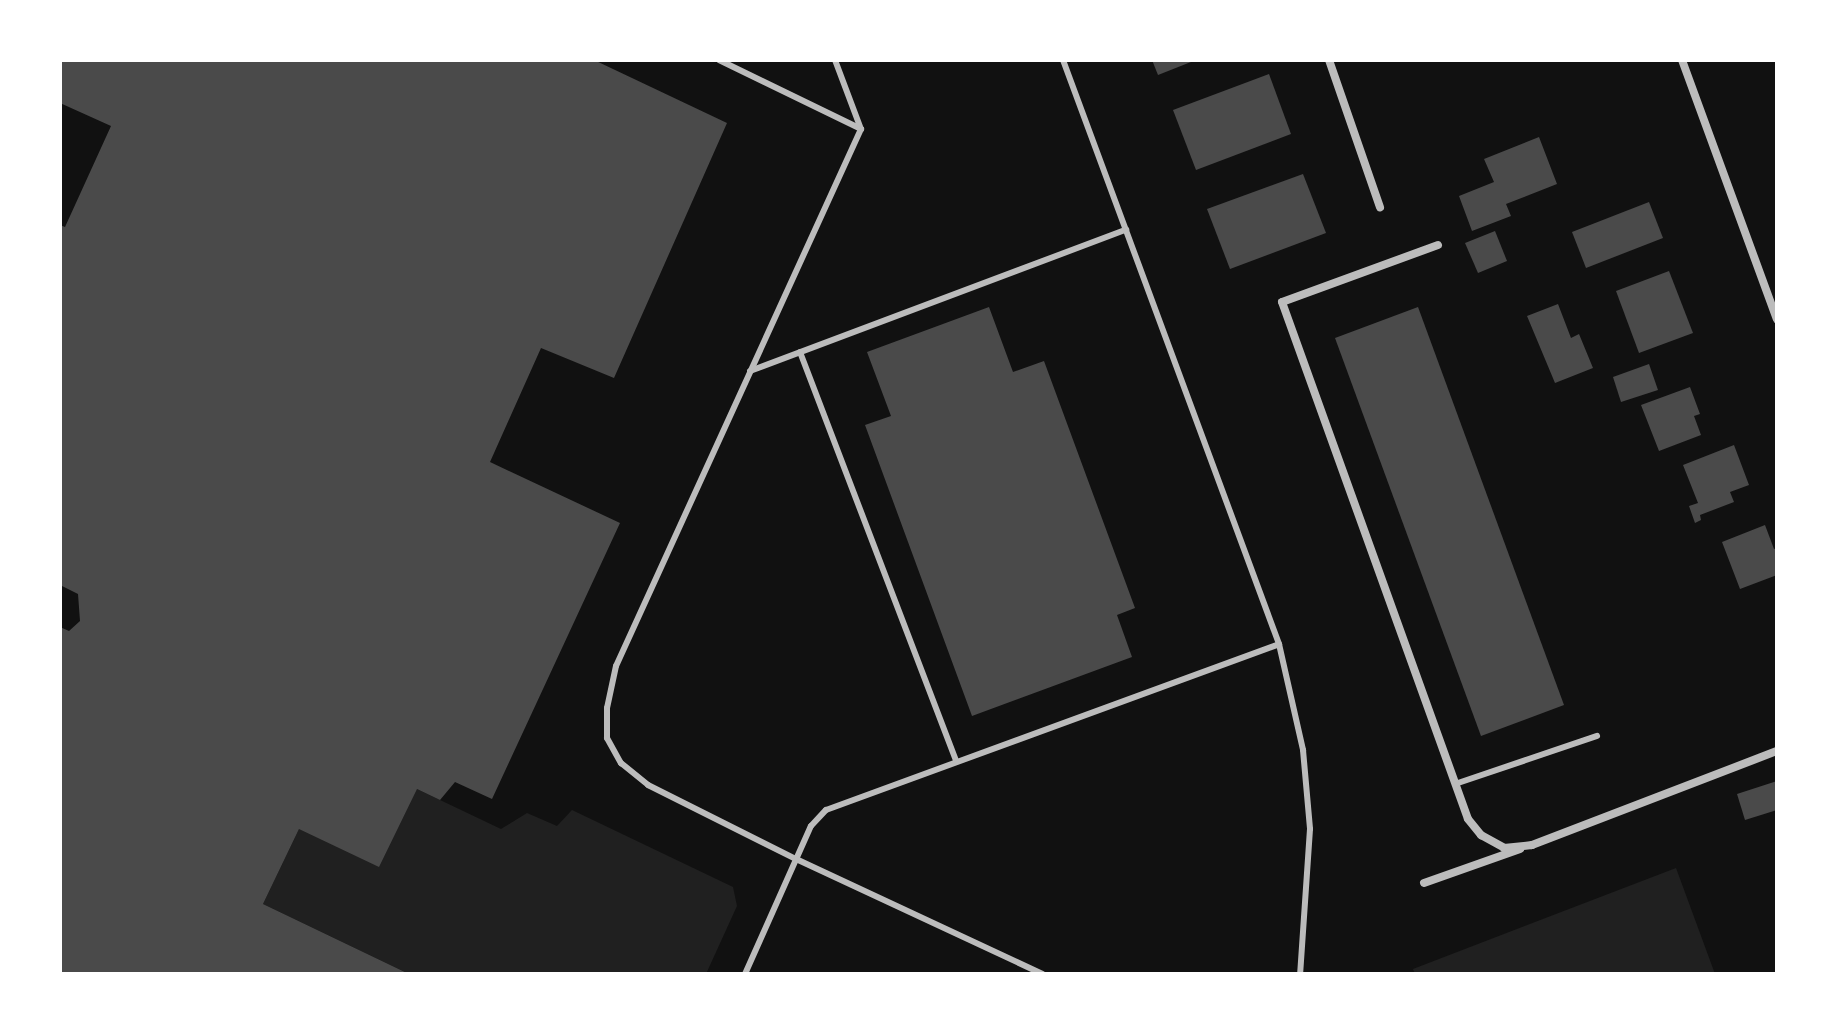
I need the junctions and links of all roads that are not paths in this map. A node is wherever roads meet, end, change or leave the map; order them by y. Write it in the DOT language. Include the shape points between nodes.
graph roads {
  1 [pos="719,60"];
  2 [pos="835,60"];
  3 [pos="1063,60"];
  4 [pos="1329,60"];
  5 [pos="1682,60"];
  6 [pos="861,129"];
  7 [pos="1380,207"];
  8 [pos="1126,230"];
  9 [pos="1438,245"];
  10 [pos="1777,319"];
  11 [pos="800,352"];
  12 [pos="750,371"];
  13 [pos="1279,644"];
  14 [pos="1597,736"];
  15 [pos="1777,751"];
  16 [pos="956,760"];
  17 [pos="1455,784"];
  18 [pos="1532,845"];
  19 [pos="796,859"];
  20 [pos="1424,883"];
  21 [pos="745,974"];
  22 [pos="1043,974"];
  23 [pos="1300,974"];
  1 -- 6 [label="lane"];
  2 -- 6 [label="lane"];
  3 -- 8 [label="lane"];
  4 -- 7 [label="street"];
  5 -- 10 [label="street"];
  6 -- 12 [label="lane"];
  8 -- 11 [label="lane"];
  8 -- 13 [label="lane"];
  9 -- 17 [label="street" via="1282,302"];
  11 -- 12 [label="lane"];
  11 -- 16 [label="lane"];
  12 -- 19 [label="lane" via="616,666 607,738 621,763 648,785"];
  13 -- 16 [label="lane"];
  13 -- 23 [label="lane" via="1303,750 1310,829"];
  14 -- 17 [label="lane"];
  15 -- 18 [label="street"];
  16 -- 19 [label="lane" via="826,810 811,826"];
  17 -- 18 [label="street" via="1468,819 1481,835 1504,848"];
  18 -- 20 [label="street"];
  19 -- 21 [label="lane"];
  19 -- 22 [label="lane"];
}
